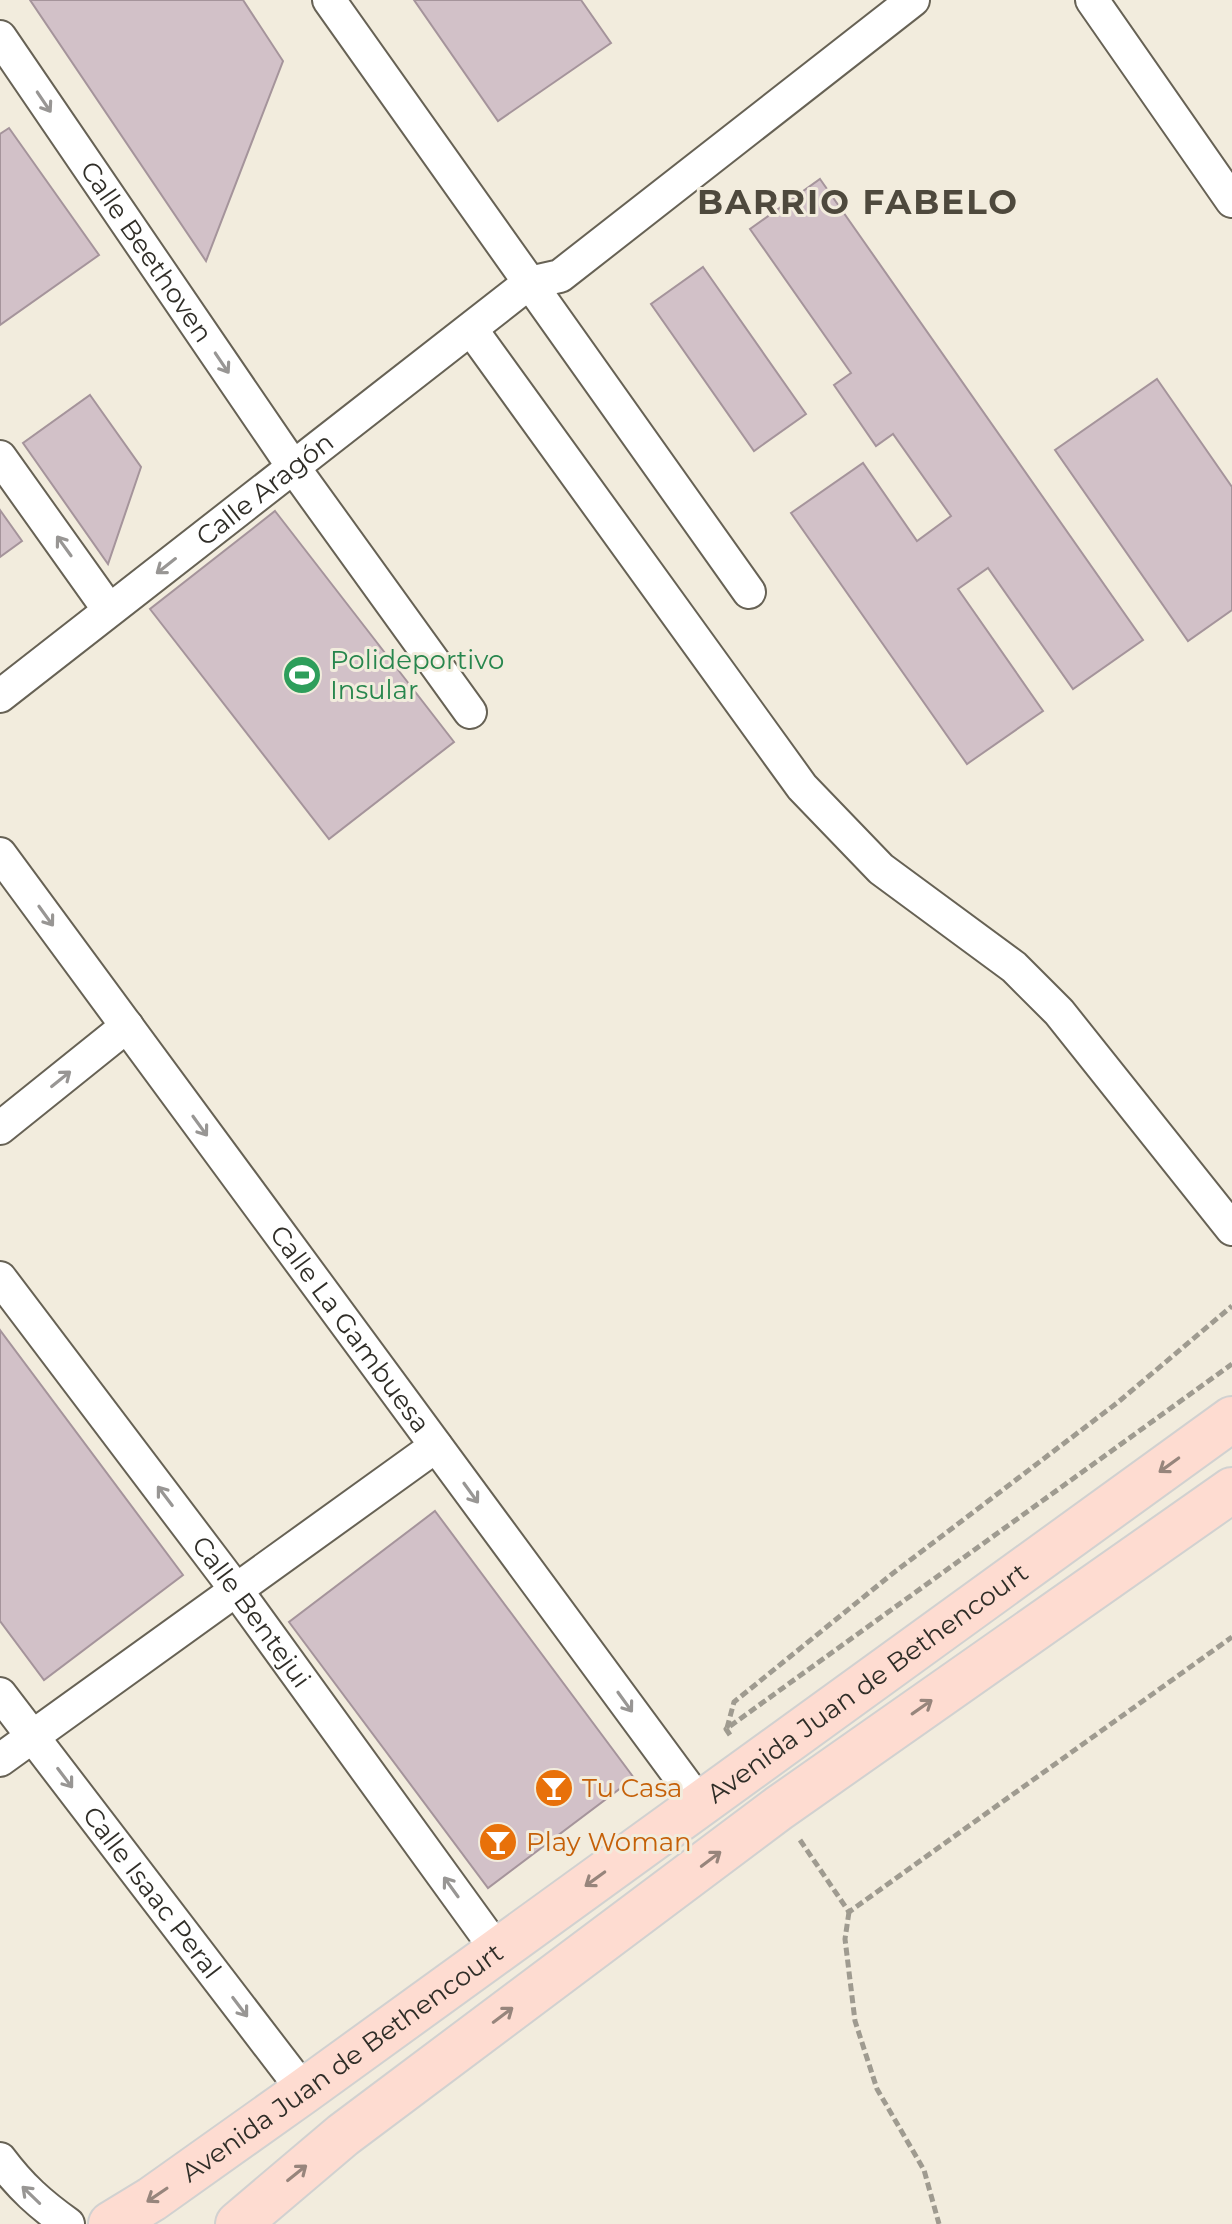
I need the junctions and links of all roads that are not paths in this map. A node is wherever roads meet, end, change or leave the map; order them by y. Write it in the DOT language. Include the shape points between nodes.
graph roads {
  1 [pos="329,0"];
  2 [pos="913,0"];
  3 [pos="1092,0"];
  4 [pos="0,37"];
  5 [pos="1232,201"];
  6 [pos="529,283"];
  7 [pos="471,329"];
  8 [pos="0,457"];
  9 [pos="294,468"];
  10 [pos="749,592"];
  11 [pos="109,610"];
  12 [pos="0,696"];
  13 [pos="470,712"];
  14 [pos="0,854"];
  15 [pos="127,1026"];
  16 [pos="0,1128"];
  17 [pos="1232,1229"];
  18 [pos="0,1278"];
  19 [pos="1232,1419"];
  20 [pos="436,1446"];
  21 [pos="1232,1490"];
  22 [pos="237,1591"];
  23 [pos="0,1694"];
  24 [pos="33,1737"];
  25 [pos="0,1760"];
  26 [pos="700,1804"];
  27 [pos="497,1950"];
  28 [pos="304,2091"];
  29 [pos="0,2159"];
  30 [pos="68,2224"];
  31 [pos="111,2224"];
  32 [pos="238,2224"];
  1 -- 6 [label="street"];
  2 -- 6 [label="street" via="560,276"];
  3 -- 5 [label="street"];
  4 -- 9 [label="street, Calle Beethoven, one-way"];
  6 -- 7 [label="street, Calle Aragón"];
  6 -- 10 [label="street"];
  7 -- 9 [label="street, Calle Aragón"];
  7 -- 17 [label="street" via="802,787 881,869 1014,967 1059,1012"];
  11 -- 8 [label="street, one-way"];
  9 -- 11 [label="street, Calle Aragón, one-way"];
  9 -- 13 [label="street, Calle Beethoven"];
  11 -- 12 [label="street, Calle Aragón"];
  14 -- 15 [label="street, Calle La Gambuesa, one-way"];
  16 -- 15 [label="street, one-way"];
  15 -- 20 [label="street, Calle La Gambuesa, one-way"];
  22 -- 18 [label="street, Calle Bentejui, one-way"];
  19 -- 26 [label="main road, Avenida Juan de Bethencourt, one-way"];
  20 -- 22 [label="street"];
  20 -- 26 [label="street, Calle La Gambuesa, one-way"];
  32 -- 21 [label="main road, Avenida Juan de Bethencourt, one-way" via="343,2135 779,1808"];
  22 -- 24 [label="street"];
  27 -- 22 [label="street, Calle Bentejui, one-way"];
  23 -- 24 [label="street, Calle Isaac Peral"];
  24 -- 25 [label="street"];
  24 -- 28 [label="street, Calle Isaac Peral, one-way"];
  26 -- 27 [label="main road, Avenida Juan de Bethencourt, one-way"];
  27 -- 28 [label="main road, Avenida Juan de Bethencourt"];
  28 -- 31 [label="main road, Avenida Juan de Bethencourt, one-way"];
  30 -- 29 [label="street, one-way" via="39,2204"];
}
